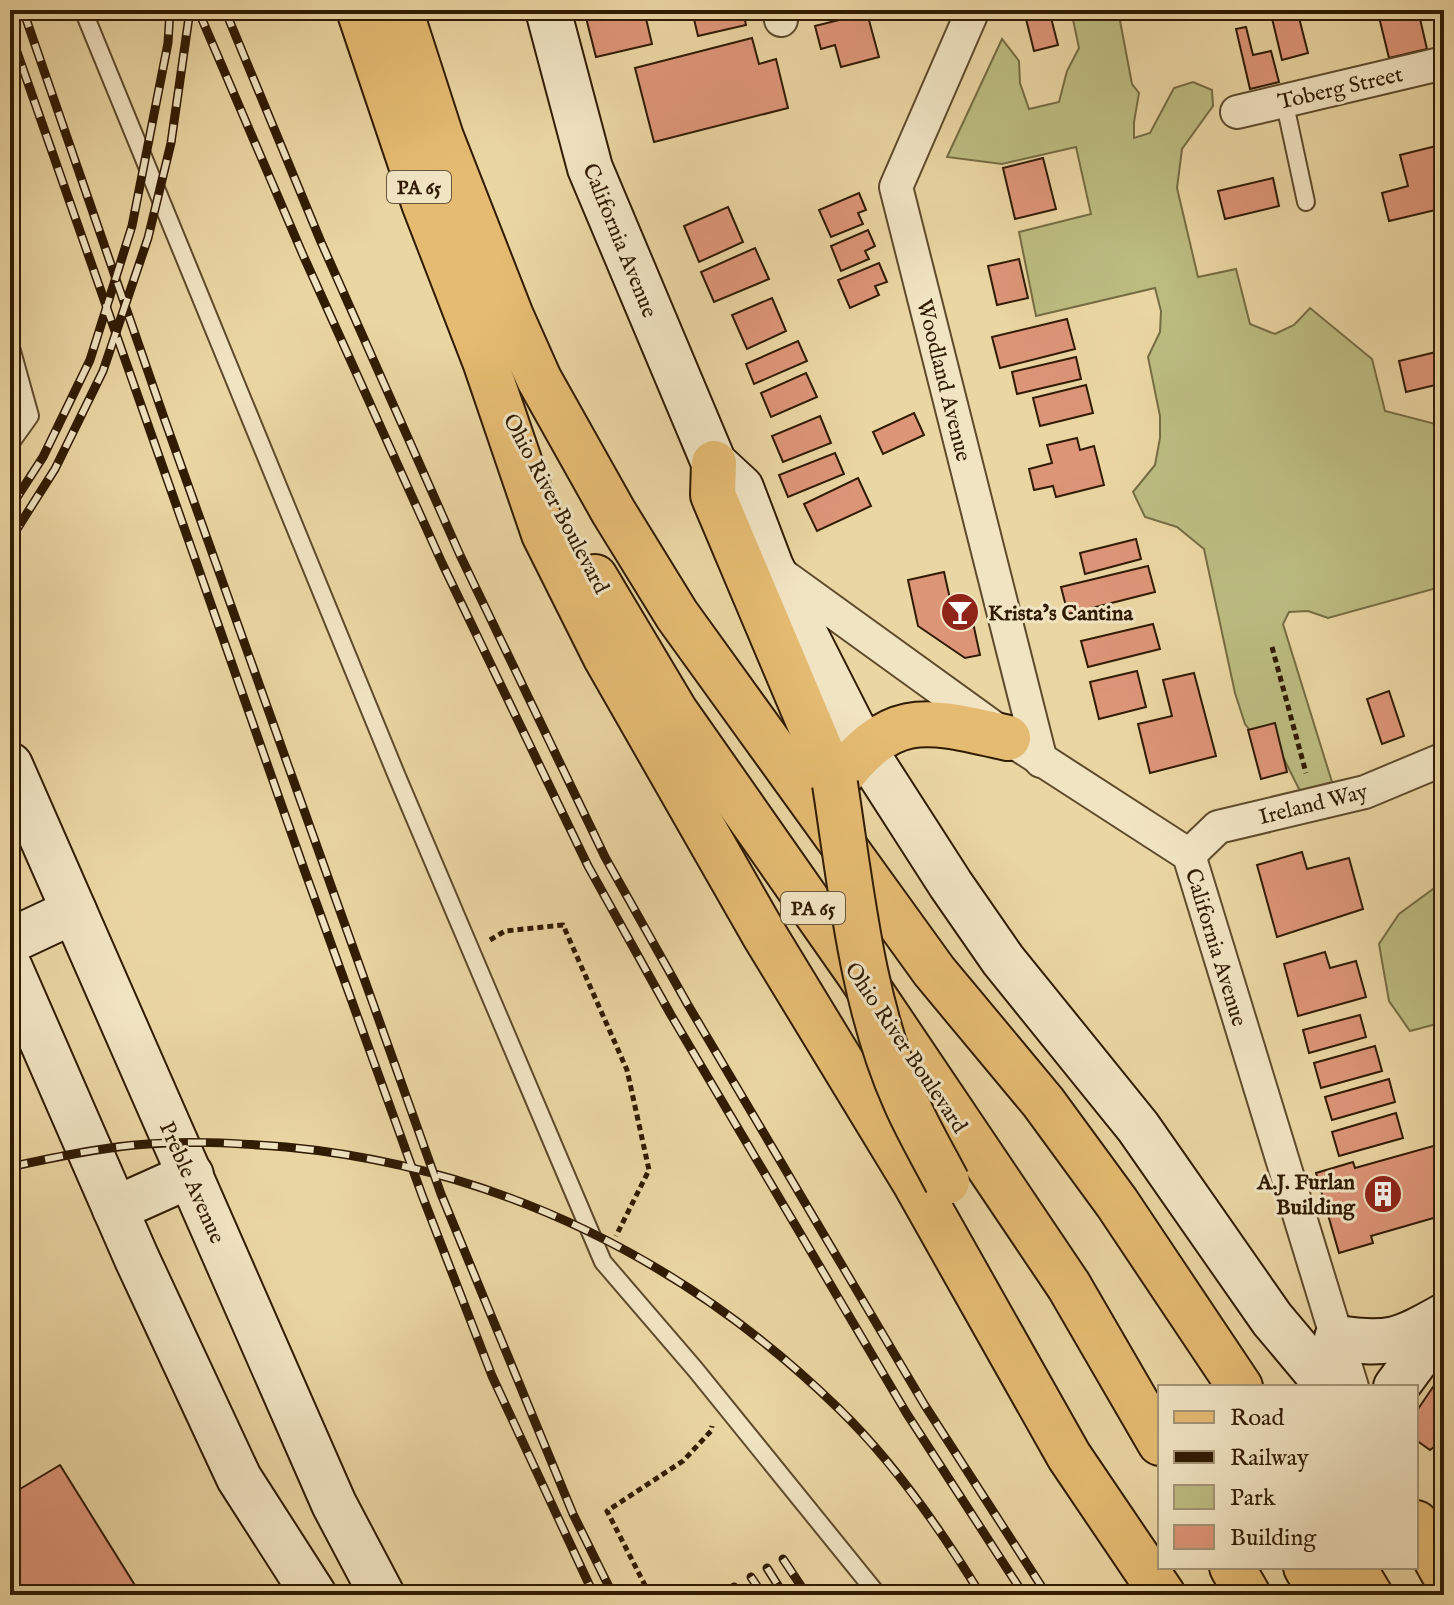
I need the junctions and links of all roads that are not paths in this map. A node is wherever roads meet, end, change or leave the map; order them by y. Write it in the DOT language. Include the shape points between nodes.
graph roads {
  1 [pos="83,10"];
  2 [pos="359,10"];
  3 [pos="400,10"];
  4 [pos="548,10"];
  5 [pos="973,10"];
  6 [pos="1444,63"];
  7 [pos="1284,100"];
  8 [pos="1237,112"];
  9 [pos="1306,202"];
  10 [pos="10,344"];
  11 [pos="485,361"];
  12 [pos="10,444"];
  13 [pos="714,463"];
  14 [pos="771,567"];
  15 [pos="1024,749"];
  16 [pos="1444,759"];
  17 [pos="10,765"];
  18 [pos="843,765"];
  19 [pos="1189,855"];
  20 [pos="74,911"];
  21 [pos="10,941"];
  22 [pos="10,968"];
  23 [pos="934,971"];
  24 [pos="191,1175"];
  25 [pos="115,1209"];
  26 [pos="1444,1316"];
  27 [pos="1444,1322"];
  28 [pos="1337,1338"];
  29 [pos="1203,1385"];
  30 [pos="1239,1385"];
  31 [pos="1327,1385"];
  32 [pos="1351,1385"];
  33 [pos="1397,1385"];
  34 [pos="1158,1440"];
  35 [pos="1418,1527"];
  36 [pos="1158,1556"];
  37 [pos="1165,1569"];
  38 [pos="1233,1569"];
  39 [pos="1307,1569"];
  40 [pos="1354,1569"];
  41 [pos="1444,1574"];
  42 [pos="314,1595"];
  43 [pos="382,1595"];
  44 [pos="878,1595"];
  45 [pos="1163,1595"];
  46 [pos="1179,1595"];
  47 [pos="1248,1595"];
  48 [pos="1322,1595"];
  49 [pos="1370,1595"];
  1 -- 44 [label="lane" via="603,1262"];
  2 -- 11 [label="main road, PA 65" via="424,203"];
  3 -- 23 [label="main road, PA 65" via="476,231 539,379 577,450 677,615"];
  4 -- 13 [label="street, California Avenue" via="590,168"];
  5 -- 15 [label="street, Woodland Avenue" via="896,187"];
  6 -- 7 [label="street, Toberg Street"];
  7 -- 8 [label="street, Toberg Street"];
  7 -- 9 [label="lane"];
  10 -- 12 [label="lane" via="30,416"];
  11 -- 34 [label="main road, Ohio River Boulevard / PA 65" via="593,573 675,711 1069,1286"];
  11 -- 45 [label="main road" via="544,534 605,656 1069,1456"];
  13 -- 14 [label="street" via="741,488"];
  13 -- 18 [label="main road" via="713,495"];
  14 -- 15 [label="street, California Avenue"];
  14 -- 18 [label="street"];
  15 -- 18 [label="main road" via="947,724 910,724 886,733"];
  15 -- 19 [label="street, California Avenue"];
  16 -- 19 [label="street, Ireland Way" via="1365,792 1218,827"];
  17 -- 20 [label="street, Preble Avenue"];
  18 -- 31 [label="street" via="951,885 1003,960 1138,1127 1272,1319"];
  18 -- 36 [label="main road, bridge" via="858,930 880,1027 905,1100"];
  19 -- 28 [label="street, California Avenue"];
  20 -- 21 [label="street"];
  20 -- 24 [label="street, Preble Avenue"];
  22 -- 25 [label="street"];
  23 -- 29 [label="main road, PA 65" via="1130,1262"];
  23 -- 30 [label="main road" via="1043,1102"];
  24 -- 25 [label="street"];
  24 -- 43 [label="street, Preble Avenue" via="334,1504"];
  25 -- 42 [label="street" via="239,1478"];
  26 -- 28 [label="street" via="1389,1342"];
  27 -- 33 [label="street"];
  28 -- 32 [label="street, California Avenue"];
  35 -- 41 [label="main road"];
  37 -- 46 [label="main road"];
  38 -- 47 [label="main road"];
  39 -- 48 [label="main road"];
  40 -- 49 [label="main road"];
}
